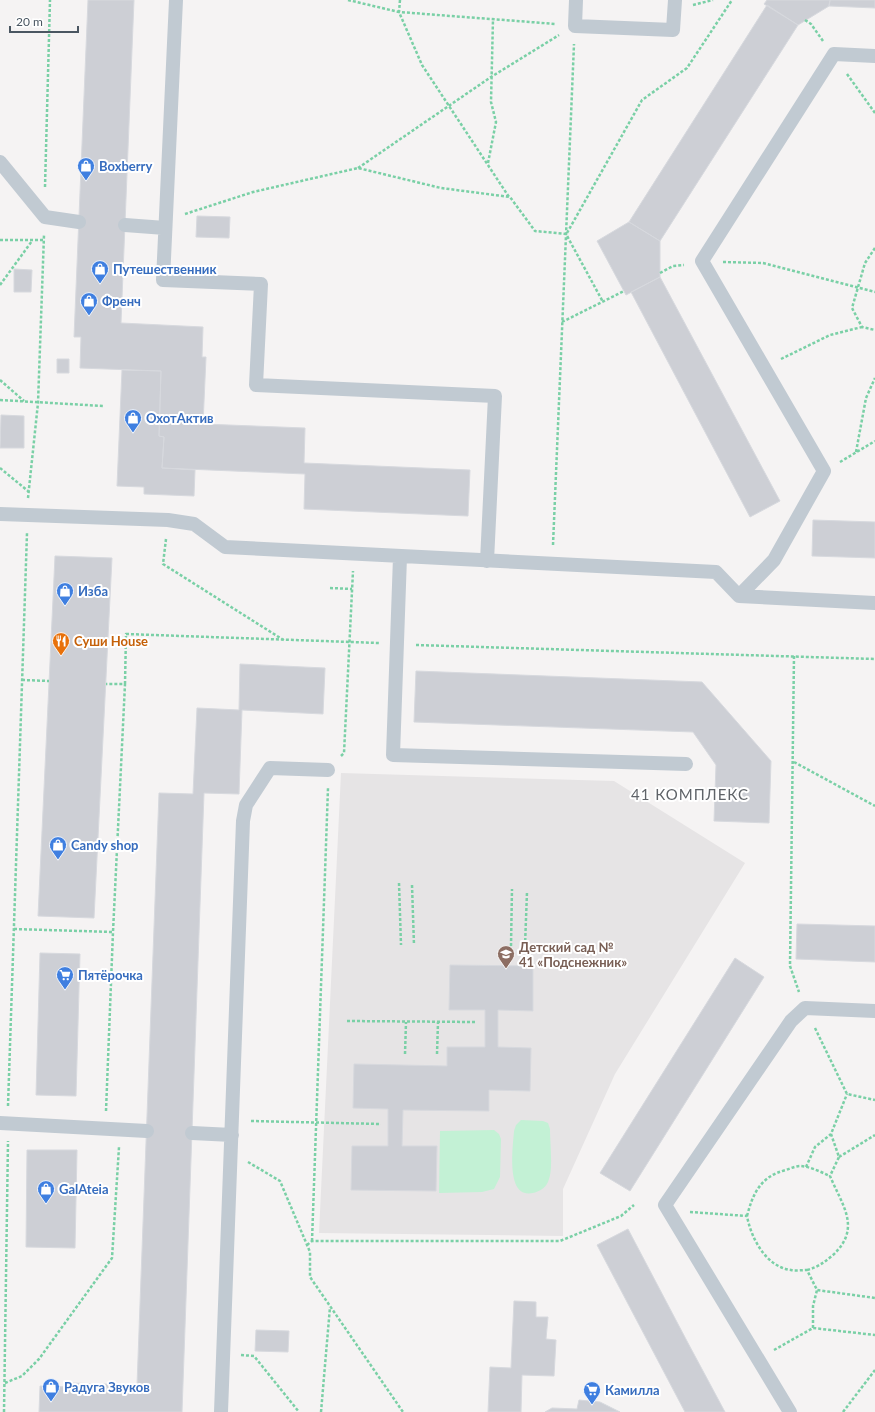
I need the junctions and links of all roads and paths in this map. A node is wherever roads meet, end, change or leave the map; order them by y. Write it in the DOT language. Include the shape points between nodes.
graph roads {
  1 [pos="50,0"];
  2 [pos="176,0"];
  3 [pos="348,0"];
  4 [pos="400,0"];
  5 [pos="576,0"];
  6 [pos="675,0"];
  7 [pos="732,0"];
  8 [pos="399,12"];
  9 [pos="493,19"];
  10 [pos="805,20"];
  11 [pos="575,26"];
  12 [pos="834,54"];
  13 [pos="875,56"];
  14 [pos="491,77"];
  15 [pos="450,106"];
  16 [pos="875,113"];
  17 [pos="0,162"];
  18 [pos="488,164"];
  19 [pos="358,168"];
  20 [pos="45,191"];
  21 [pos="510,198"];
  22 [pos="79,222"];
  23 [pos="165,224"];
  24 [pos="125,225"];
  25 [pos="44,233"];
  26 [pos="566,234"];
  27 [pos="0,240"];
  28 [pos="44,240"];
  29 [pos="32,241"];
  30 [pos="875,248"];
  31 [pos="702,262"];
  32 [pos="660,273"];
  33 [pos="0,285"];
  34 [pos="858,288"];
  35 [pos="624,291"];
  36 [pos="875,292"];
  37 [pos="603,302"];
  38 [pos="562,322"];
  39 [pos="862,327"];
  40 [pos="875,330"];
  41 [pos="763,367"];
  42 [pos="875,378"];
  43 [pos="0,380"];
  44 [pos="0,400"];
  45 [pos="24,402"];
  46 [pos="38,403"];
  47 [pos="103,406"];
  48 [pos="875,441"];
  49 [pos="856,452"];
  50 [pos="0,468"];
  51 [pos="824,471"];
  52 [pos="28,491"];
  53 [pos="0,514"];
  54 [pos="28,515"];
  55 [pos="168,520"];
  56 [pos="354,554"];
  57 [pos="400,557"];
  58 [pos="487,561"];
  59 [pos="552,564"];
  60 [pos="330,588"];
  61 [pos="352,589"];
  62 [pos="739,596"];
  63 [pos="875,603"];
  64 [pos="285,641"];
  65 [pos="349,642"];
  66 [pos="397,644"];
  67 [pos="794,656"];
  68 [pos="875,659"];
  69 [pos="22,680"];
  70 [pos="49,681"];
  71 [pos="106,684"];
  72 [pos="125,684"];
  73 [pos="794,762"];
  74 [pos="686,764"];
  75 [pos="328,770"];
  76 [pos="875,806"];
  77 [pos="400,883"];
  78 [pos="412,884"];
  79 [pos="512,889"];
  80 [pos="527,892"];
  81 [pos="14,929"];
  82 [pos="113,932"];
  83 [pos="401,945"];
  84 [pos="414,945"];
  85 [pos="511,946"];
  86 [pos="525,946"];
  87 [pos="805,1008"];
  88 [pos="875,1011"];
  89 [pos="347,1022"];
  90 [pos="406,1022"];
  91 [pos="438,1022"];
  92 [pos="476,1022"];
  93 [pos="405,1054"];
  94 [pos="437,1054"];
  95 [pos="847,1094"];
  96 [pos="875,1100"];
  97 [pos="232,1121"];
  98 [pos="4,1123"];
  99 [pos="316,1123"];
  100 [pos="381,1124"];
  101 [pos="105,1127"];
  102 [pos="120,1129"];
  103 [pos="147,1131"];
  104 [pos="192,1133"];
  105 [pos="831,1134"];
  106 [pos="232,1135"];
  107 [pos="875,1135"];
  108 [pos="231,1151"];
  109 [pos="839,1157"];
  110 [pos="806,1167"];
  111 [pos="830,1176"];
  112 [pos="634,1205"];
  113 [pos="665,1205"];
  114 [pos="747,1216"];
  115 [pos="312,1241"];
  116 [pos="307,1245"];
  117 [pos="807,1270"];
  118 [pos="817,1290"];
  119 [pos="875,1298"];
  120 [pos="330,1307"];
  121 [pos="814,1328"];
  122 [pos="875,1335"];
  123 [pos="224,1354"];
  124 [pos="758,1360"];
  125 [pos="875,1370"];
  126 [pos="5,1383"];
  127 [pos="4,1412"];
  128 [pos="222,1412"];
  129 [pos="299,1412"];
  130 [pos="321,1412"];
  131 [pos="403,1412"];
  132 [pos="790,1412"];
  133 [pos="843,1412"];
  1 -- 20 [label="path"];
  2 -- 23 [label="lane"];
  3 -- 8 [label="path"];
  4 -- 8 [label="path"];
  5 -- 11 [label="lane"];
  6 -- 11 [label="lane" via="674,30"];
  7 -- 26 [label="path" via="687,68 642,100"];
  8 -- 9 [label="path"];
  8 -- 15 [label="path" via="422,65"];
  9 -- 11 [label="path"];
  9 -- 14 [label="path"];
  10 -- 12 [label="path"];
  11 -- 14 [label="path"];
  11 -- 26 [label="path"];
  12 -- 13 [label="lane"];
  12 -- 16 [label="path"];
  12 -- 31 [label="lane"];
  14 -- 15 [label="path"];
  14 -- 18 [label="path" via="491,102 496,122"];
  15 -- 18 [label="path"];
  15 -- 19 [label="path"];
  17 -- 22 [label="lane" via="45,217"];
  18 -- 21 [label="path"];
  19 -- 21 [label="path" via="441,188"];
  19 -- 23 [label="path" via="253,192"];
  21 -- 26 [label="path" via="535,231"];
  23 -- 24 [label="lane"];
  23 -- 58 [label="lane" via="163,280 261,284 256,385 495,396"];
  25 -- 28 [label="path"];
  26 -- 37 [label="path"];
  26 -- 38 [label="path"];
  27 -- 29 [label="path"];
  28 -- 29 [label="path"];
  28 -- 46 [label="path"];
  29 -- 33 [label="path"];
  30 -- 34 [label="path" via="865,263"];
  31 -- 32 [label="path" via="673,266"];
  31 -- 34 [label="path" via="763,263"];
  31 -- 41 [label="lane"];
  34 -- 36 [label="path"];
  34 -- 39 [label="path" via="852,308"];
  35 -- 37 [label="path"];
  37 -- 38 [label="path"];
  38 -- 59 [label="path"];
  39 -- 40 [label="path"];
  39 -- 41 [label="path" via="830,335"];
  41 -- 51 [label="lane"];
  42 -- 49 [label="path" via="866,398"];
  43 -- 45 [label="path"];
  44 -- 45 [label="path"];
  45 -- 46 [label="path"];
  46 -- 47 [label="path"];
  46 -- 52 [label="path"];
  48 -- 49 [label="path"];
  49 -- 51 [label="path"];
  50 -- 52 [label="path"];
  51 -- 62 [label="lane" via="774,560"];
  52 -- 54 [label="path"];
  53 -- 54 [label="lane"];
  54 -- 55 [label="lane"];
  54 -- 69 [label="path"];
  55 -- 56 [label="lane" via="194,524 225,547"];
  55 -- 64 [label="path" via="164,564"];
  56 -- 57 [label="lane"];
  56 -- 61 [label="path"];
  57 -- 58 [label="lane"];
  57 -- 66 [label="lane"];
  58 -- 59 [label="lane"];
  59 -- 62 [label="lane" via="716,572"];
  60 -- 61 [label="path"];
  61 -- 65 [label="path"];
  62 -- 63 [label="lane"];
  64 -- 65 [label="path"];
  64 -- 72 [label="path" via="126,634"];
  65 -- 66 [label="path"];
  65 -- 75 [label="path" via="344,753"];
  66 -- 67 [label="path"];
  66 -- 74 [label="lane" via="393,755"];
  67 -- 68 [label="path"];
  67 -- 73 [label="path"];
  69 -- 70 [label="path"];
  69 -- 81 [label="path"];
  71 -- 72 [label="path"];
  72 -- 82 [label="path"];
  73 -- 76 [label="path"];
  73 -- 87 [label="path" via="790,966"];
  75 -- 97 [label="lane" via="270,768 246,805 243,821"];
  75 -- 99 [label="path"];
  77 -- 83 [label="path"];
  78 -- 84 [label="path"];
  79 -- 85 [label="path"];
  80 -- 86 [label="path"];
  81 -- 82 [label="path"];
  81 -- 98 [label="path"];
  82 -- 101 [label="path"];
  87 -- 88 [label="lane"];
  87 -- 95 [label="path"];
  87 -- 113 [label="lane" via="791,1021"];
  89 -- 90 [label="path"];
  90 -- 91 [label="path"];
  90 -- 93 [label="path"];
  91 -- 92 [label="path"];
  91 -- 94 [label="path"];
  95 -- 96 [label="path"];
  95 -- 105 [label="path"];
  97 -- 99 [label="path"];
  97 -- 106 [label="lane"];
  98 -- 101 [label="lane"];
  98 -- 126 [label="path"];
  99 -- 100 [label="path"];
  99 -- 115 [label="path"];
  101 -- 102 [label="lane"];
  102 -- 103 [label="lane"];
  102 -- 126 [label="path" via="112,1258 39,1359 22,1376"];
  104 -- 106 [label="lane"];
  105 -- 109 [label="path"];
  105 -- 110 [label="path" via="815,1147"];
  106 -- 108 [label="lane"];
  107 -- 109 [label="path"];
  108 -- 116 [label="path" via="280,1181"];
  108 -- 123 [label="lane"];
  109 -- 111 [label="path"];
  110 -- 111 [label="path"];
  110 -- 114 [label="path" via="780,1171 766,1178 757,1187"];
  111 -- 117 [label="path" via="846,1210 850,1226 845,1241 837,1251 816,1268"];
  112 -- 115 [label="path" via="621,1216 560,1241"];
  113 -- 114 [label="path" via="694,1212"];
  113 -- 124 [label="lane"];
  114 -- 117 [label="path" via="754,1240 770,1261 790,1270"];
  115 -- 116 [label="path"];
  116 -- 120 [label="path" via="310,1252 310,1277"];
  117 -- 118 [label="path"];
  118 -- 119 [label="path"];
  118 -- 121 [label="path" via="813,1306"];
  120 -- 130 [label="path"];
  120 -- 131 [label="path"];
  121 -- 122 [label="path"];
  121 -- 124 [label="path"];
  123 -- 128 [label="lane"];
  123 -- 129 [label="path" via="254,1356"];
  124 -- 132 [label="lane"];
  125 -- 133 [label="path"];
  126 -- 127 [label="path"];
}
